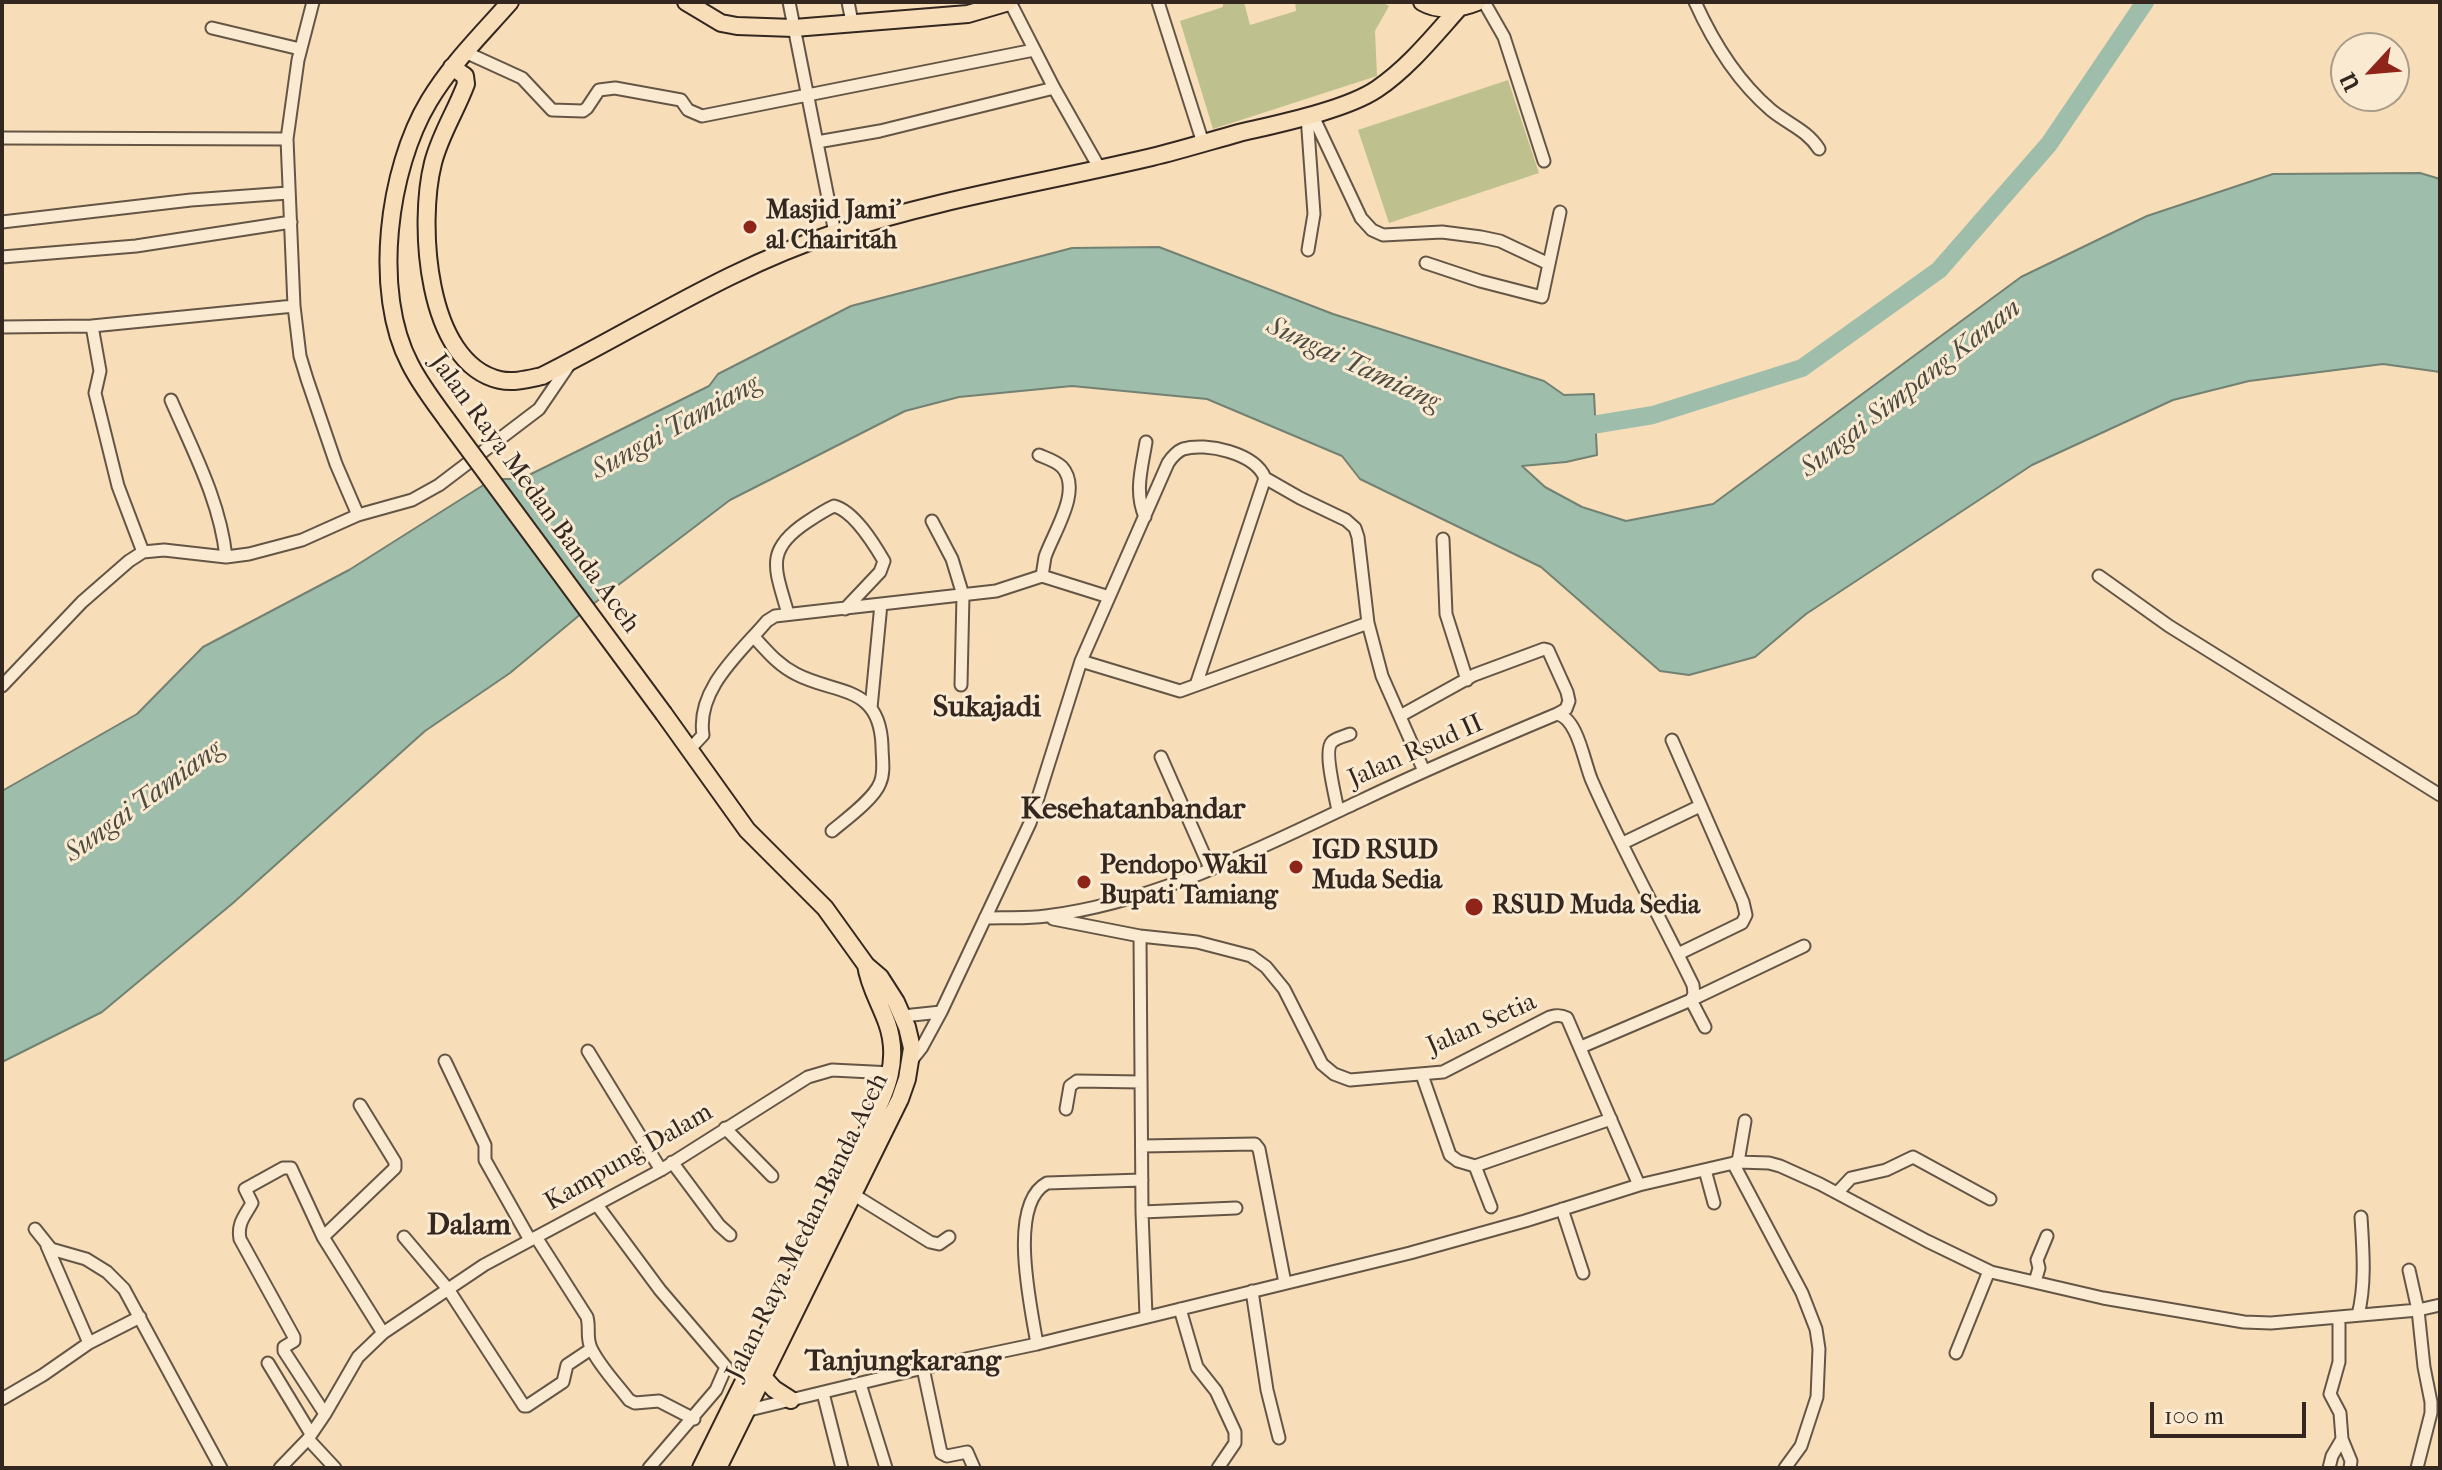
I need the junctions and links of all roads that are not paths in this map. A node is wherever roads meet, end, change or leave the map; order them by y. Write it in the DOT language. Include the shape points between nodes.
graph roads {
  1 [pos="313,2"];
  2 [pos="510,2"];
  3 [pos="686,2"];
  4 [pos="789,2"];
  5 [pos="848,2"];
  6 [pos="1010,2"];
  7 [pos="1158,2"];
  8 [pos="1477,2"];
  9 [pos="1484,2"];
  10 [pos="1695,2"];
  11 [pos="1425,4"];
  12 [pos="1458,9"];
  13 [pos="852,22"];
  14 [pos="212,28"];
  15 [pos="794,28"];
  16 [pos="1436,33"];
  17 [pos="300,49"];
  18 [pos="1034,50"];
  19 [pos="465,52"];
  20 [pos="452,67"];
  21 [pos="1054,88"];
  22 [pos="806,94"];
  23 [pos="1310,115"];
  24 [pos="2,138"];
  25 [pos="287,139"];
  26 [pos="817,142"];
  27 [pos="1203,143"];
  28 [pos="1819,149"];
  29 [pos="1544,161"];
  30 [pos="1100,169"];
  31 [pos="288,193"];
  32 [pos="1560,212"];
  33 [pos="2,222"];
  34 [pos="291,222"];
  35 [pos="835,233"];
  36 [pos="1308,250"];
  37 [pos="2,257"];
  38 [pos="1426,263"];
  39 [pos="1549,264"];
  40 [pos="294,306"];
  41 [pos="92,326"];
  42 [pos="2,327"];
  43 [pos="570,362"];
  44 [pos="171,400"];
  45 [pos="1146,442"];
  46 [pos="1039,455"];
  47 [pos="1265,478"];
  48 [pos="358,515"];
  49 [pos="1145,517"];
  50 [pos="932,521"];
  51 [pos="1443,539"];
  52 [pos="143,552"];
  53 [pos="226,557"];
  54 [pos="1042,576"];
  55 [pos="2099,576"];
  56 [pos="963,595"];
  57 [pos="1109,597"];
  58 [pos="881,604"];
  59 [pos="845,609"];
  60 [pos="788,614"];
  61 [pos="1368,623"];
  62 [pos="754,637"];
  63 [pos="1081,661"];
  64 [pos="1467,680"];
  65 [pos="961,685"];
  66 [pos="1196,685"];
  67 [pos="2,686"];
  68 [pos="871,708"];
  69 [pos="1557,714"];
  70 [pos="1400,716"];
  71 [pos="1350,734"];
  72 [pos="1672,740"];
  73 [pos="689,750"];
  74 [pos="1161,757"];
  75 [pos="1424,771"];
  76 [pos="2440,795"];
  77 [pos="1700,806"];
  78 [pos="1338,811"];
  79 [pos="832,831"];
  80 [pos="1623,843"];
  81 [pos="1210,868"];
  82 [pos="1043,917"];
  83 [pos="985,918"];
  84 [pos="1140,936"];
  85 [pos="1804,946"];
  86 [pos="1678,954"];
  87 [pos="866,965"];
  88 [pos="1691,1000"];
  89 [pos="941,1012"];
  90 [pos="903,1016"];
  91 [pos="1705,1027"];
  92 [pos="1581,1047"];
  93 [pos="588,1051"];
  94 [pos="445,1061"];
  95 [pos="911,1061"];
  96 [pos="892,1073"];
  97 [pos="1422,1075"];
  98 [pos="1141,1082"];
  99 [pos="360,1105"];
  100 [pos="1066,1109"];
  101 [pos="1611,1119"];
  102 [pos="1745,1121"];
  103 [pos="725,1128"];
  104 [pos="1142,1146"];
  105 [pos="672,1162"];
  106 [pos="1735,1163"];
  107 [pos="1475,1166"];
  108 [pos="661,1170"];
  109 [pos="1705,1170"];
  110 [pos="772,1176"];
  111 [pos="1142,1180"];
  112 [pos="1639,1185"];
  113 [pos="851,1193"];
  114 [pos="1837,1193"];
  115 [pos="1990,1199"];
  116 [pos="1714,1203"];
  117 [pos="597,1205"];
  118 [pos="1491,1207"];
  119 [pos="1236,1208"];
  120 [pos="1562,1209"];
  121 [pos="1142,1212"];
  122 [pos="2361,1217"];
  123 [pos="35,1229"];
  124 [pos="730,1235"];
  125 [pos="2047,1236"];
  126 [pos="323,1237"];
  127 [pos="404,1237"];
  128 [pos="949,1237"];
  129 [pos="533,1239"];
  130 [pos="47,1246"];
  131 [pos="2409,1270"];
  132 [pos="1989,1271"];
  133 [pos="1583,1273"];
  134 [pos="801,1282"];
  135 [pos="2035,1282"];
  136 [pos="1285,1283"];
  137 [pos="448,1289"];
  138 [pos="1252,1291"];
  139 [pos="2439,1307"];
  140 [pos="1180,1309"];
  141 [pos="2418,1310"];
  142 [pos="2358,1315"];
  143 [pos="1146,1316"];
  144 [pos="140,1317"];
  145 [pos="2339,1318"];
  146 [pos="383,1333"];
  147 [pos="89,1343"];
  148 [pos="1037,1344"];
  149 [pos="591,1349"];
  150 [pos="1956,1353"];
  151 [pos="268,1363"];
  152 [pos="923,1368"];
  153 [pos="763,1377"];
  154 [pos="860,1384"];
  155 [pos="716,1390"];
  156 [pos="823,1393"];
  157 [pos="2,1399"];
  158 [pos="791,1400"];
  159 [pos="740,1405"];
  160 [pos="325,1414"];
  161 [pos="694,1419"];
  162 [pos="309,1437"];
  163 [pos="1279,1438"];
  164 [pos="2342,1439"];
  165 [pos="221,1468"];
  166 [pos="280,1468"];
  167 [pos="335,1468"];
  168 [pos="649,1468"];
  169 [pos="701,1468"];
  170 [pos="718,1468"];
  171 [pos="842,1468"];
  172 [pos="886,1468"];
  173 [pos="974,1468"];
  174 [pos="1218,1468"];
  175 [pos="1785,1468"];
  176 [pos="2329,1468"];
  177 [pos="2350,1468"];
  178 [pos="2417,1468"];
  1 -- 17 [label="street"];
  2 -- 19 [label="highway, Jalan Raya Medan Banda Aceh"];
  3 -- 15 [label="highway" via="721,23"];
  4 -- 15 [label="street"];
  5 -- 13 [label="street"];
  6 -- 13 [label="highway" via="968,14"];
  6 -- 18 [label="street"];
  7 -- 27 [label="street"];
  8 -- 12 [label="highway"];
  9 -- 29 [label="street" via="1504,37"];
  10 -- 28 [label="street" via="1740,77"];
  11 -- 12 [label="highway"];
  11 -- 16 [label="highway"];
  12 -- 16 [label="highway"];
  13 -- 15 [label="highway"];
  14 -- 17 [label="street"];
  15 -- 22 [label="street"];
  16 -- 23 [label="highway" via="1375,91"];
  17 -- 25 [label="street"];
  18 -- 21 [label="street"];
  18 -- 22 [label="street"];
  19 -- 20 [label="highway, Jalan Raya Medan Banda Aceh"];
  19 -- 22 [label="street" via="522,78 552,110 583,111 596,92 607,88 682,100 688,110 702,116"];
  20 -- 43 [label="highway" via="465,76 466,84 441,138 426,217 441,316 458,353 502,381 542,376"];
  20 -- 73 [label="highway, Jalan Raya Medan Banda Aceh, bridge" via="419,118 393,213 388,253 391,301 403,349 447,420"];
  21 -- 26 [label="street"];
  21 -- 30 [label="street"];
  22 -- 26 [label="street"];
  23 -- 27 [label="highway"];
  23 -- 36 [label="street" via="1314,214"];
  23 -- 39 [label="street" via="1372,230 1383,235 1442,232 1481,237"];
  24 -- 25 [label="street"];
  25 -- 31 [label="street"];
  26 -- 35 [label="street"];
  27 -- 30 [label="highway"];
  30 -- 35 [label="highway"];
  31 -- 33 [label="street"];
  31 -- 34 [label="street"];
  32 -- 39 [label="street"];
  34 -- 37 [label="street" via="136,246"];
  34 -- 40 [label="street"];
  35 -- 43 [label="highway" via="725,277"];
  38 -- 39 [label="street" via="1539,298"];
  40 -- 41 [label="street"];
  40 -- 48 [label="street" via="307,379"];
  41 -- 42 [label="street"];
  41 -- 52 [label="street" via="100,371 96,397 118,486"];
  43 -- 48 [label="street" via="539,409 439,485 404,503"];
  44 -- 53 [label="street" via="211,492"];
  45 -- 49 [label="street" via="1139,490"];
  46 -- 54 [label="street" via="1060,465 1070,489"];
  47 -- 49 [label="street" via="1231,452 1203,446 1182,450 1168,463"];
  47 -- 61 [label="street" via="1355,528"];
  47 -- 66 [label="street"];
  48 -- 53 [label="street" via="302,540"];
  49 -- 57 [label="street"];
  50 -- 56 [label="street"];
  51 -- 64 [label="street" via="1446,614"];
  52 -- 53 [label="street"];
  52 -- 67 [label="street" via="82,602"];
  54 -- 56 [label="street" via="1005,590"];
  54 -- 57 [label="street"];
  55 -- 76 [label="street" via="2169,626"];
  56 -- 58 [label="street"];
  56 -- 65 [label="street"];
  57 -- 63 [label="street"];
  58 -- 59 [label="street"];
  58 -- 68 [label="street"];
  59 -- 60 [label="street"];
  59 -- 60 [label="street" via="884,561 865,532 834,506 780,545 777,573"];
  60 -- 62 [label="street" via="767,621"];
  61 -- 66 [label="street"];
  61 -- 70 [label="street" via="1382,676"];
  62 -- 68 [label="street" via="798,675 852,692"];
  62 -- 73 [label="street" via="717,679 702,711 703,735"];
  63 -- 66 [label="street" via="1176,690"];
  63 -- 83 [label="street" via="1030,823"];
  64 -- 69 [label="street" via="1546,649 1569,698 1566,709"];
  64 -- 70 [label="street"];
  68 -- 79 [label="street" via="881,729 882,780"];
  69 -- 75 [label="street, Jalan Rsud II"];
  69 -- 80 [label="street" via="1573,726"];
  70 -- 75 [label="street"];
  71 -- 78 [label="street" via="1329,747"];
  72 -- 77 [label="street"];
  73 -- 87 [label="highway, Jalan Raya Medan Banda Aceh" via="747,830 825,908"];
  74 -- 81 [label="street"];
  75 -- 78 [label="street, Jalan Rsud II"];
  77 -- 80 [label="street"];
  77 -- 86 [label="street" via="1746,915 1742,923"];
  78 -- 81 [label="street, Jalan Rsud II"];
  80 -- 86 [label="street"];
  81 -- 82 [label="street, Jalan Rsud II" via="1125,901"];
  82 -- 83 [label="street, Jalan Rsud II"];
  82 -- 84 [label="street, Jalan Setia"];
  83 -- 89 [label="street"];
  84 -- 97 [label="street, Jalan Setia" via="1197,942 1251,956 1284,989 1318,1058 1334,1074 1367,1081"];
  84 -- 98 [label="street"];
  85 -- 88 [label="street"];
  86 -- 88 [label="street" via="1693,985"];
  87 -- 90 [label="highway, Jalan Raya Medan Banda Aceh"];
  87 -- 96 [label="highway, Jalan Raya Medan Banda Aceh" via="892,1038"];
  88 -- 91 [label="street"];
  88 -- 92 [label="street"];
  89 -- 90 [label="street"];
  89 -- 95 [label="street"];
  90 -- 95 [label="highway, Jalan Raya Medan Banda Aceh"];
  92 -- 97 [label="street, Jalan Setia" via="1567,1018 1559,1015 1443,1072"];
  92 -- 101 [label="street, Jalan Setia"];
  93 -- 108 [label="street"];
  94 -- 129 [label="street" via="485,1145 486,1163"];
  95 -- 113 [label="highway, Jalan Raya Medan Banda Aceh" via="900,1099"];
  96 -- 103 [label="street, Kampung Dalam" via="818,1073"];
  96 -- 134 [label="highway, Jalan Raya Medan Banda Aceh"];
  97 -- 107 [label="street" via="1450,1155"];
  98 -- 100 [label="street" via="1077,1081 1070,1086"];
  98 -- 104 [label="street"];
  99 -- 126 [label="street" via="395,1168"];
  101 -- 107 [label="street"];
  101 -- 112 [label="street, Jalan Setia"];
  102 -- 106 [label="street"];
  103 -- 105 [label="street, Kampung Dalam"];
  103 -- 110 [label="street"];
  104 -- 111 [label="street"];
  104 -- 136 [label="street" via="1255,1144"];
  105 -- 108 [label="street, Kampung Dalam"];
  105 -- 124 [label="street"];
  106 -- 109 [label="street"];
  106 -- 114 [label="street" via="1780,1166"];
  106 -- 175 [label="street" via="1816,1329 1817,1397 1801,1446"];
  107 -- 118 [label="street"];
  108 -- 117 [label="street, Kampung Dalam"];
  109 -- 112 [label="street"];
  109 -- 116 [label="street"];
  111 -- 121 [label="street"];
  111 -- 148 [label="street" via="1047,1183 1035,1191 1025,1253"];
  112 -- 120 [label="street"];
  113 -- 128 [label="street" via="930,1242 939,1244"];
  113 -- 134 [label="highway, Jalan Raya Medan Banda Aceh"];
  114 -- 115 [label="street" via="1851,1178 1913,1157"];
  114 -- 132 [label="street"];
  117 -- 129 [label="street, Kampung Dalam"];
  117 -- 155 [label="street" via="660,1290 724,1363"];
  119 -- 121 [label="street"];
  120 -- 133 [label="street"];
  120 -- 136 [label="street"];
  121 -- 143 [label="street"];
  122 -- 142 [label="street"];
  123 -- 130 [label="street"];
  125 -- 135 [label="street"];
  126 -- 146 [label="street"];
  126 -- 160 [label="street" via="290,1167 245,1189 252,1203 241,1220 240,1239 294,1337 284,1351"];
  127 -- 137 [label="street"];
  129 -- 137 [label="street, Kampung Dalam"];
  129 -- 149 [label="street" via="588,1320"];
  130 -- 144 [label="street" via="107,1272"];
  130 -- 147 [label="street"];
  131 -- 141 [label="street"];
  132 -- 135 [label="street"];
  132 -- 150 [label="street"];
  134 -- 153 [label="highway, Jalan Raya Medan Banda Aceh"];
  134 -- 159 [label="highway, Jalan Raya Medan Banda Aceh"];
  135 -- 145 [label="street" via="2244,1322"];
  136 -- 138 [label="street"];
  137 -- 146 [label="street, Kampung Dalam"];
  137 -- 149 [label="street" via="524,1406 565,1380 567,1365"];
  138 -- 140 [label="street"];
  138 -- 163 [label="street"];
  139 -- 141 [label="street"];
  140 -- 143 [label="street"];
  140 -- 174 [label="street" via="1197,1367 1216,1391 1235,1432 1235,1443"];
  141 -- 142 [label="street"];
  141 -- 178 [label="street" via="2431,1413"];
  142 -- 145 [label="street"];
  143 -- 148 [label="street"];
  144 -- 147 [label="street"];
  144 -- 165 [label="street"];
  145 -- 164 [label="street" via="2339,1362 2330,1397 2340,1413"];
  146 -- 160 [label="street, Kampung Dalam" via="358,1357"];
  147 -- 157 [label="street"];
  148 -- 152 [label="street"];
  149 -- 161 [label="street" via="631,1402 659,1401"];
  151 -- 162 [label="street"];
  152 -- 154 [label="street"];
  152 -- 173 [label="street" via="941,1453 967,1452"];
  153 -- 158 [label="highway"];
  153 -- 159 [label="highway, Jalan Raya Medan Banda Aceh"];
  154 -- 156 [label="street"];
  154 -- 172 [label="street"];
  155 -- 159 [label="street"];
  155 -- 161 [label="street"];
  156 -- 158 [label="street"];
  156 -- 171 [label="street"];
  158 -- 159 [label="street"];
  159 -- 169 [label="highway, Jalan Raya Medan Banda Aceh"];
  159 -- 170 [label="highway, Jalan Raya Medan Banda Aceh"];
  160 -- 162 [label="street, Kampung Dalam"];
  161 -- 168 [label="street"];
  162 -- 166 [label="street, Kampung Dalam"];
  162 -- 167 [label="street"];
  164 -- 176 [label="street"];
  164 -- 177 [label="street"];
}
